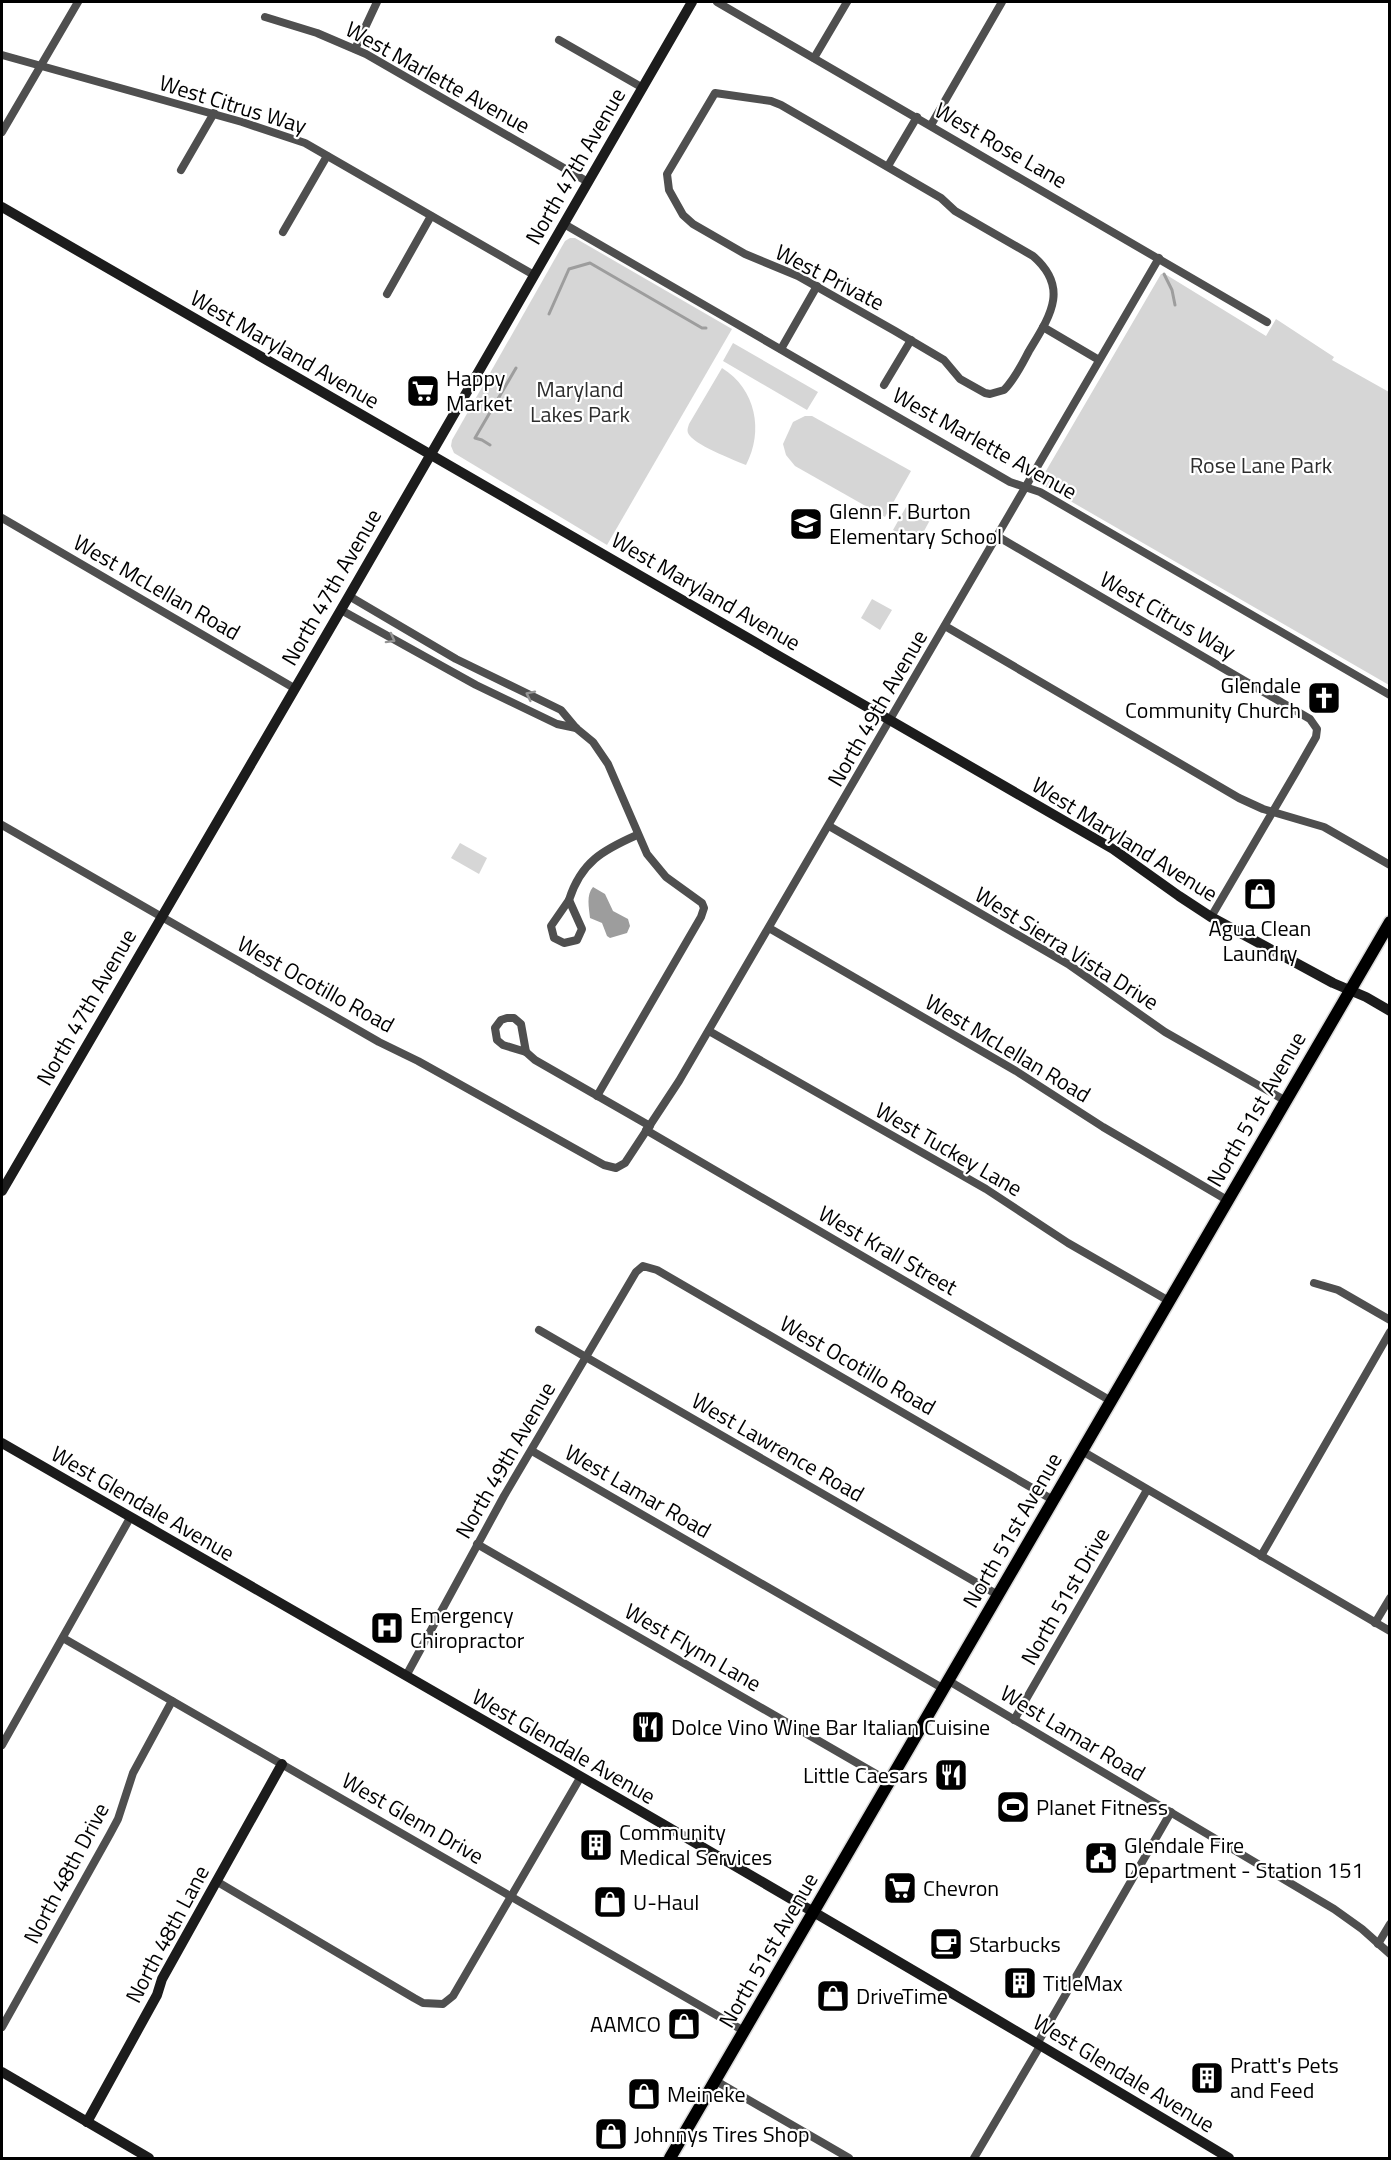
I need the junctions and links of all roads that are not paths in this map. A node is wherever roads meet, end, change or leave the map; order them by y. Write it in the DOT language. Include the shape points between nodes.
graph roads {
  1 [pos="78,2"];
  2 [pos="377,2"];
  3 [pos="692,2"];
  4 [pos="717,2"];
  5 [pos="847,2"];
  6 [pos="1002,2"];
  7 [pos="265,17"];
  8 [pos="559,40"];
  9 [pos="355,49"];
  10 [pos="2,55"];
  11 [pos="814,58"];
  12 [pos="40,66"];
  13 [pos="643,88"];
  14 [pos="214,113"];
  15 [pos="917,117"];
  16 [pos="931,124"];
  17 [pos="2,132"];
  18 [pos="327,156"];
  19 [pos="888,166"];
  20 [pos="181,170"];
  21 [pos="588,182"];
  22 [pos="2,207"];
  23 [pos="431,216"];
  24 [pos="564,224"];
  25 [pos="283,232"];
  26 [pos="1159,258"];
  27 [pos="534,275"];
  28 [pos="817,286"];
  29 [pos="387,294"];
  30 [pos="1267,322"];
  31 [pos="1043,327"];
  32 [pos="910,340"];
  33 [pos="780,349"];
  34 [pos="1100,360"];
  35 [pos="885,385"];
  36 [pos="430,454"];
  37 [pos="1025,488"];
  38 [pos="2,518"];
  39 [pos="997,536"];
  40 [pos="349,596"];
  41 [pos="340,610"];
  42 [pos="945,626"];
  43 [pos="294,688"];
  44 [pos="1389,695"];
  45 [pos="890,720"];
  46 [pos="576,728"];
  47 [pos="1273,812"];
  48 [pos="2,825"];
  49 [pos="829,826"];
  50 [pos="637,835"];
  51 [pos="1389,865"];
  52 [pos="569,900"];
  53 [pos="161,917"];
  54 [pos="1211,917"];
  55 [pos="1389,922"];
  56 [pos="769,928"];
  57 [pos="1349,991"];
  58 [pos="1389,1011"];
  59 [pos="709,1031"];
  60 [pos="526,1052"];
  61 [pos="597,1096"];
  62 [pos="1286,1101"];
  63 [pos="648,1128"];
  64 [pos="616,1168"];
  65 [pos="2,1191"];
  66 [pos="1227,1200"];
  67 [pos="643,1266"];
  68 [pos="1314,1283"];
  69 [pos="1169,1301"];
  70 [pos="1389,1320"];
  71 [pos="539,1330"];
  72 [pos="1389,1332"];
  73 [pos="586,1357"];
  74 [pos="1111,1401"];
  75 [pos="2,1443"];
  76 [pos="532,1451"];
  77 [pos="1082,1451"];
  78 [pos="1148,1490"];
  79 [pos="1053,1500"];
  80 [pos="130,1518"];
  81 [pos="477,1544"];
  82 [pos="1261,1556"];
  83 [pos="998,1595"];
  84 [pos="1389,1598"];
  85 [pos="1375,1623"];
  86 [pos="1389,1631"];
  87 [pos="63,1638"];
  88 [pos="406,1676"];
  89 [pos="946,1685"];
  90 [pos="172,1701"];
  91 [pos="1014,1720"];
  92 [pos="2,1745"];
  93 [pos="282,1764"];
  94 [pos="580,1778"];
  95 [pos="890,1782"];
  96 [pos="1171,1812"];
  97 [pos="216,1881"];
  98 [pos="511,1896"];
  99 [pos="814,1912"];
  100 [pos="1389,1924"];
  101 [pos="1378,1944"];
  102 [pos="1389,1954"];
  103 [pos="2,2027"];
  104 [pos="744,2031"];
  105 [pos="1039,2045"];
  106 [pos="2,2072"];
  107 [pos="716,2081"];
  108 [pos="87,2122"];
  109 [pos="149,2158"];
  110 [pos="670,2158"];
  111 [pos="849,2158"];
  112 [pos="974,2158"];
  113 [pos="1229,2158"];
  1 -- 12 [label="street"];
  2 -- 9 [label="street"];
  3 -- 13 [label="street, North 47th Avenue"];
  4 -- 11 [label="street, West Rose Lane"];
  5 -- 11 [label="street"];
  6 -- 16 [label="street"];
  7 -- 9 [label="street, West Marlette Avenue"];
  8 -- 13 [label="street"];
  9 -- 21 [label="street, West Marlette Avenue"];
  10 -- 12 [label="street, West Citrus Way"];
  11 -- 15 [label="street, West Rose Lane"];
  12 -- 14 [label="street, West Citrus Way"];
  12 -- 17 [label="street"];
  13 -- 21 [label="street, North 47th Avenue"];
  14 -- 18 [label="street, West Citrus Way" via="306,143"];
  14 -- 20 [label="street"];
  15 -- 16 [label="street, West Rose Lane"];
  15 -- 19 [label="street"];
  16 -- 26 [label="street, West Rose Lane"];
  18 -- 23 [label="street, West Citrus Way"];
  18 -- 25 [label="street"];
  19 -- 28 [label="street, West Private" via="771,101 715,93 667,174 677,208 690,222 755,260"];
  19 -- 31 [label="street" via="1042,264 1052,279 1054,300"];
  21 -- 24 [label="street, North 47th Avenue"];
  22 -- 36 [label="street, West Maryland Avenue"];
  23 -- 27 [label="street, West Citrus Way"];
  23 -- 29 [label="street"];
  24 -- 27 [label="street, North 47th Avenue"];
  24 -- 33 [label="street, West Marlette Avenue"];
  26 -- 30 [label="street, West Rose Lane"];
  26 -- 34 [label="street, North 49th Avenue"];
  27 -- 36 [label="street, North 47th Avenue"];
  28 -- 32 [label="street, West Private"];
  28 -- 33 [label="street"];
  31 -- 32 [label="street, West Private" via="1009,386 996,393 985,393 960,379 944,360"];
  31 -- 34 [label="street"];
  32 -- 35 [label="street"];
  33 -- 37 [label="street, West Marlette Avenue"];
  34 -- 37 [label="street, North 49th Avenue"];
  36 -- 40 [label="street, North 47th Avenue"];
  36 -- 45 [label="street, West Maryland Avenue"];
  37 -- 39 [label="street, North 49th Avenue"];
  37 -- 44 [label="street, West Marlette Avenue" via="1040,492"];
  38 -- 43 [label="street, West McLellan Road"];
  39 -- 42 [label="street, North 49th Avenue"];
  39 -- 47 [label="street, West Citrus Way" via="1310,719 1317,729 1316,737"];
  40 -- 41 [label="street, North 47th Avenue"];
  46 -- 40 [label="street, one-way" via="561,710 456,659"];
  41 -- 43 [label="street, North 47th Avenue"];
  41 -- 46 [label="street, one-way" via="476,685 557,724"];
  42 -- 45 [label="street, North 49th Avenue"];
  42 -- 47 [label="street" via="1239,798"];
  43 -- 53 [label="street, North 47th Avenue"];
  45 -- 49 [label="street, North 49th Avenue"];
  45 -- 54 [label="street, West Maryland Avenue" via="1113,849"];
  46 -- 50 [label="street" via="593,742 608,764"];
  47 -- 51 [label="street" via="1324,827"];
  47 -- 54 [label="street"];
  48 -- 53 [label="street, West Ocotillo Road"];
  49 -- 56 [label="street, North 49th Avenue"];
  49 -- 62 [label="street, West Sierra Vista Drive" via="1068,964 1165,1032"];
  50 -- 52 [label="street" via="609,847 588,864"];
  50 -- 61 [label="street" via="660,871 698,898 704,908"];
  52 -- 52 [label="street" via="551,926 554,938 564,944 577,940 582,929"];
  53 -- 64 [label="street, West Ocotillo Road" via="379,1042 603,1165"];
  53 -- 65 [label="street, North 47th Avenue"];
  54 -- 57 [label="street, West Maryland Avenue"];
  55 -- 57 [label="main road, North 51st Avenue"];
  56 -- 59 [label="street, North 49th Avenue"];
  56 -- 66 [label="street, West McLellan Road" via="1016,1071"];
  57 -- 58 [label="street, West Maryland Avenue"];
  57 -- 62 [label="main road, North 51st Avenue"];
  59 -- 63 [label="street, North 49th Avenue"];
  59 -- 69 [label="street, West Tuckey Lane" via="986,1189 1068,1243"];
  60 -- 60 [label="street, West Krall Street" via="521,1024 511,1018 501,1020 495,1031 499,1042"];
  60 -- 61 [label="street, West Krall Street"];
  61 -- 63 [label="street, West Krall Street"];
  62 -- 66 [label="main road, North 51st Avenue"];
  63 -- 64 [label="street, North 49th Avenue" via="625,1163"];
  63 -- 74 [label="street, West Krall Street"];
  66 -- 69 [label="main road, North 51st Avenue"];
  67 -- 73 [label="street, North 49th Avenue"];
  67 -- 79 [label="street, West Ocotillo Road" via="657,1270"];
  68 -- 70 [label="street" via="1338,1290"];
  69 -- 74 [label="main road, North 51st Avenue"];
  71 -- 73 [label="street, West Lawrence Road"];
  72 -- 82 [label="street"];
  73 -- 76 [label="street, North 49th Avenue"];
  73 -- 83 [label="street, West Lawrence Road"];
  74 -- 77 [label="main road, North 51st Avenue"];
  75 -- 80 [label="street, West Glendale Avenue"];
  76 -- 81 [label="street, North 49th Avenue"];
  76 -- 89 [label="street, West Lamar Road"];
  77 -- 78 [label="street"];
  77 -- 79 [label="main road, North 51st Avenue"];
  78 -- 82 [label="street"];
  78 -- 91 [label="street, North 51st Drive"];
  79 -- 83 [label="main road, North 51st Avenue"];
  80 -- 87 [label="street"];
  80 -- 88 [label="street, West Glendale Avenue"];
  81 -- 88 [label="street, North 49th Avenue"];
  81 -- 95 [label="street, West Flynn Lane"];
  82 -- 85 [label="street"];
  83 -- 89 [label="main road, North 51st Avenue"];
  84 -- 85 [label="street"];
  85 -- 86 [label="street"];
  87 -- 90 [label="street, West Glenn Drive"];
  87 -- 92 [label="street"];
  88 -- 94 [label="street, West Glendale Avenue"];
  89 -- 91 [label="street, West Lamar Road"];
  89 -- 95 [label="main road, North 51st Avenue"];
  90 -- 93 [label="street, West Glenn Drive"];
  90 -- 103 [label="street, North 48th Drive" via="133,1773 118,1819"];
  91 -- 96 [label="street, West Lamar Road"];
  93 -- 97 [label="street, North 48th Lane"];
  93 -- 98 [label="street, West Glenn Drive"];
  94 -- 98 [label="street"];
  94 -- 99 [label="street, West Glendale Avenue"];
  95 -- 99 [label="main road, North 51st Avenue"];
  96 -- 101 [label="street, West Lamar Road" via="1342,1914"];
  96 -- 105 [label="street"];
  97 -- 98 [label="street" via="423,2003 443,2004 453,1996"];
  97 -- 108 [label="street, North 48th Lane"];
  98 -- 104 [label="street, West Glenn Drive"];
  99 -- 104 [label="main road, North 51st Avenue"];
  99 -- 105 [label="street, West Glendale Avenue"];
  100 -- 101 [label="street"];
  101 -- 102 [label="street, West Lamar Road"];
  104 -- 107 [label="main road, North 51st Avenue"];
  105 -- 112 [label="street"];
  105 -- 113 [label="street, West Glendale Avenue"];
  106 -- 108 [label="street"];
  107 -- 110 [label="main road, North 51st Avenue"];
  107 -- 111 [label="street"];
  108 -- 109 [label="street"];
}
